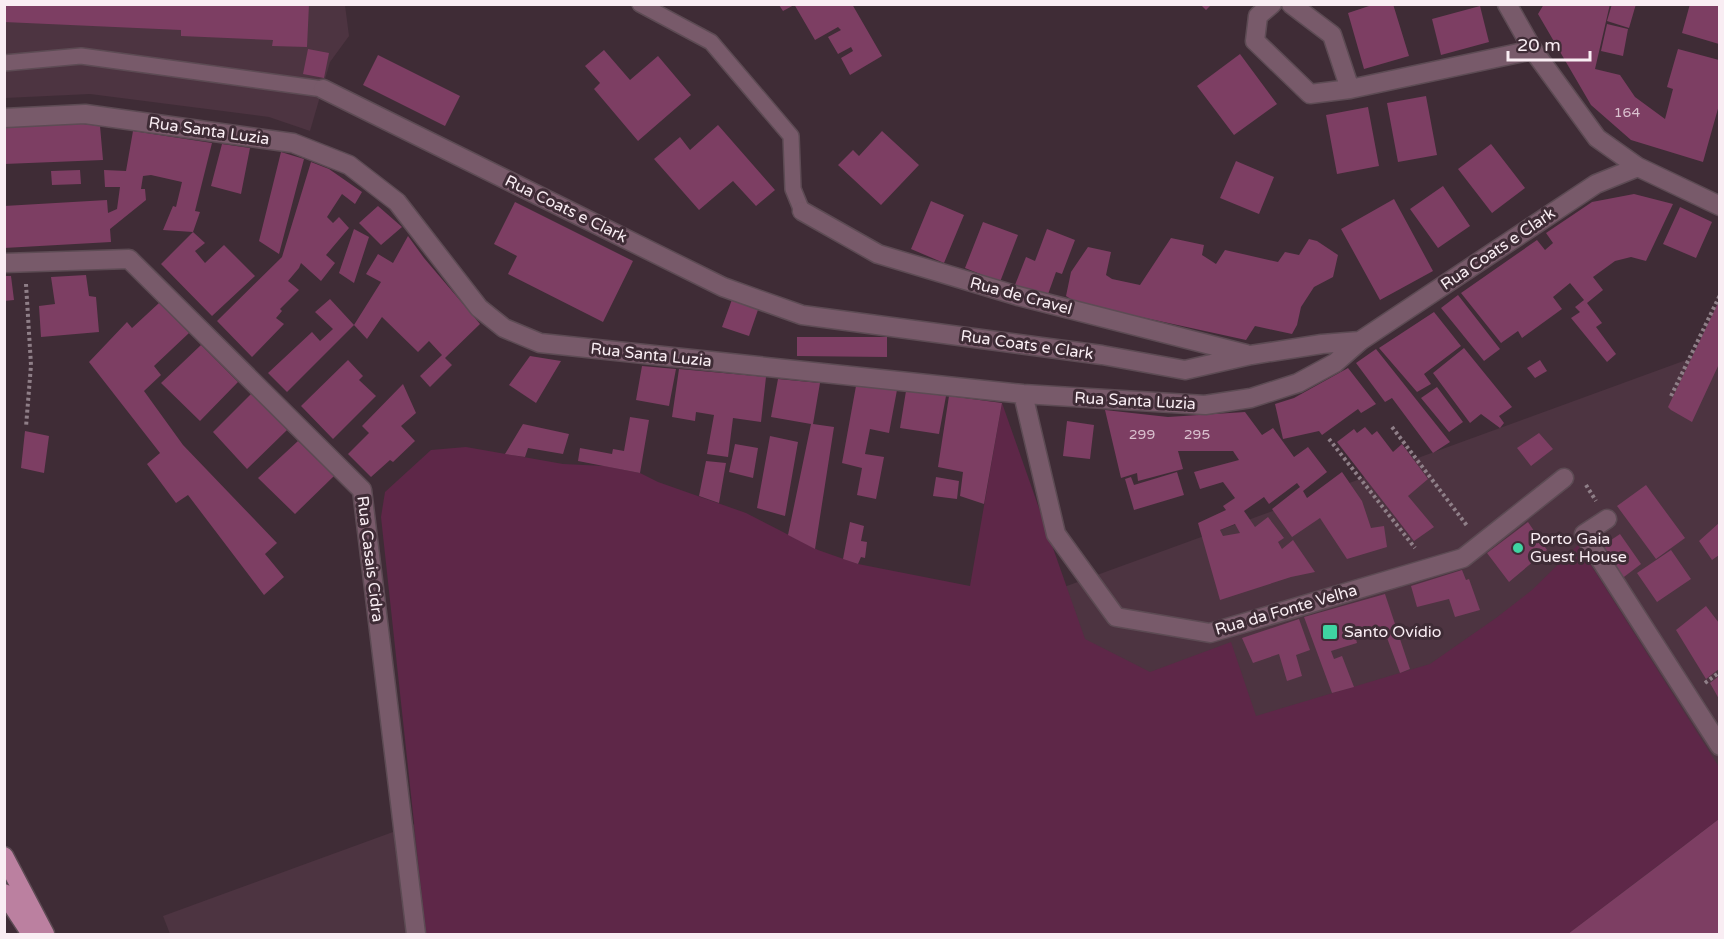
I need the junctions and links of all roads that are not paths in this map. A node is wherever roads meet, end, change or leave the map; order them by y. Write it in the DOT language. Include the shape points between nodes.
graph roads {
  1 [pos="640,4"];
  2 [pos="1272,4"];
  3 [pos="1291,4"];
  4 [pos="1507,4"];
  5 [pos="1533,50"];
  6 [pos="4,63"];
  7 [pos="323,89"];
  8 [pos="1350,89"];
  9 [pos="4,118"];
  10 [pos="1638,167"];
  11 [pos="1719,206"];
  12 [pos="802,211"];
  13 [pos="4,263"];
  14 [pos="1360,341"];
  15 [pos="1251,356"];
  16 [pos="1023,394"];
  17 [pos="1564,478"];
  18 [pos="1607,519"];
  19 [pos="1719,746"];
  20 [pos="4,856"];
  21 [pos="4,893"];
  22 [pos="31,934"];
  23 [pos="45,934"];
  24 [pos="416,934"];
  1 -- 12 [label="lane" via="711,42 791,136 793,189"];
  2 -- 8 [label="street" via="1258,16 1255,41 1310,94"];
  3 -- 8 [label="street" via="1332,35"];
  4 -- 5 [label="street"];
  5 -- 8 [label="street"];
  5 -- 10 [label="street" via="1597,138"];
  6 -- 7 [label="lane" via="81,56"];
  7 -- 15 [label="street, Rua Coats e Clark" via="723,287 802,315 1102,355 1185,370"];
  9 -- 16 [label="street, Rua Santa Luzia" via="85,114 293,142 349,165 397,202 479,308 504,328 540,343"];
  10 -- 11 [label="street"];
  10 -- 14 [label="street, Rua Coats e Clark" via="1596,184"];
  12 -- 15 [label="street, Rua de Cravel" via="878,254 1018,296"];
  13 -- 24 [label="street, Rua Casais Cidra" via="129,259 362,490"];
  14 -- 15 [label="street, Rua Coats e Clark"];
  14 -- 16 [label="street, Rua Santa Luzia" via="1335,363 1298,383 1251,398 1205,405"];
  16 -- 17 [label="street, Rua da Fonte Velha" via="1056,534 1116,617 1210,633 1463,558"];
  18 -- 19 [label="street" via="1584,534"];
  20 -- 23 [label="main road"];
  21 -- 22 [label="main road"];
}
